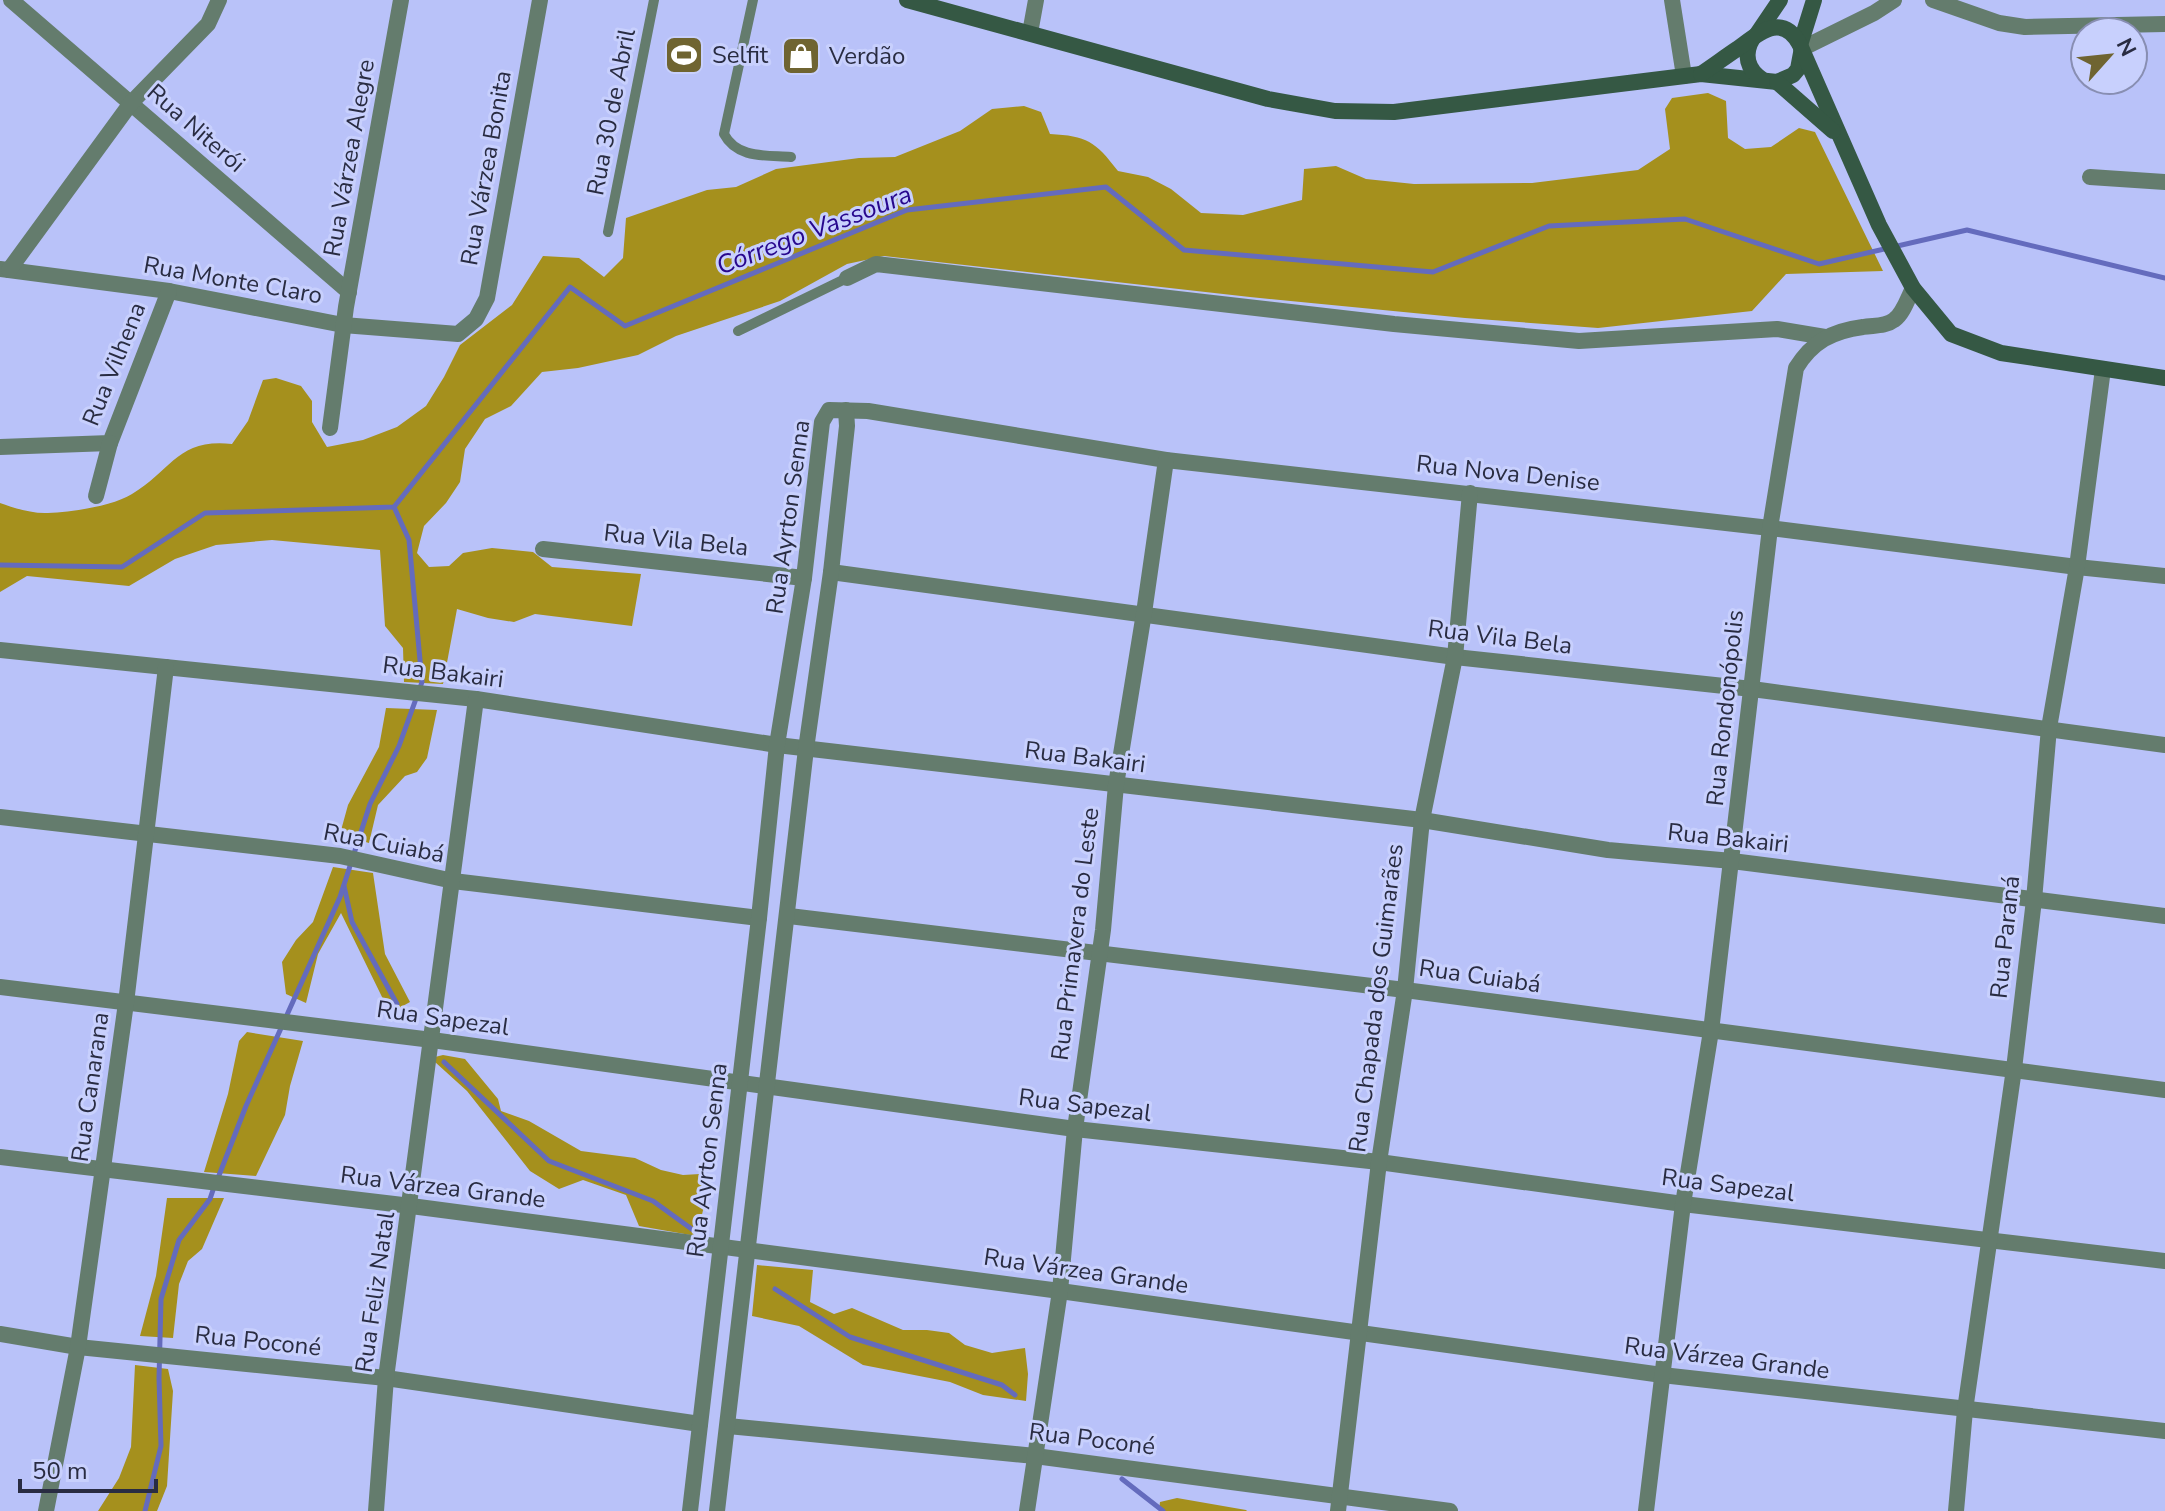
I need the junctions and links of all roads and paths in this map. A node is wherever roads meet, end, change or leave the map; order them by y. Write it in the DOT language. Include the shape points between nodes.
graph roads {
  1 [pos="11,0"];
  2 [pos="219,0"];
  3 [pos="401,0"];
  4 [pos="540,0"];
  5 [pos="654,0"];
  6 [pos="753,0"];
  7 [pos="907,0"];
  8 [pos="1036,0"];
  9 [pos="1672,0"];
  10 [pos="1780,0"];
  11 [pos="1814,0"];
  12 [pos="1894,0"];
  13 [pos="1933,0"];
  14 [pos="2165,24"];
  15 [pos="1030,33"];
  16 [pos="1755,36"];
  17 [pos="1801,49"];
  18 [pos="1692,75"];
  19 [pos="1770,81"];
  20 [pos="131,103"];
  21 [pos="1837,134"];
  22 [pos="791,157"];
  23 [pos="2090,177"];
  24 [pos="2165,182"];
  25 [pos="608,232"];
  26 [pos="4,269"];
  27 [pos="847,278"];
  28 [pos="1909,281"];
  29 [pos="169,291"];
  30 [pos="349,292"];
  31 [pos="343,325"];
  32 [pos="738,331"];
  33 [pos="458,334"];
  34 [pos="1825,337"];
  35 [pos="2103,369"];
  36 [pos="2165,378"];
  37 [pos="846,410"];
  38 [pos="330,428"];
  39 [pos="110,443"];
  40 [pos="0,447"];
  41 [pos="1166,460"];
  42 [pos="1470,493"];
  43 [pos="96,496"];
  44 [pos="1770,528"];
  45 [pos="543,549"];
  46 [pos="2077,567"];
  47 [pos="831,572"];
  48 [pos="2165,576"];
  49 [pos="804,578"];
  50 [pos="1144,613"];
  51 [pos="0,650"];
  52 [pos="1455,657"];
  53 [pos="166,667"];
  54 [pos="1752,689"];
  55 [pos="476,699"];
  56 [pos="2049,728"];
  57 [pos="777,745"];
  58 [pos="2165,745"];
  59 [pos="806,749"];
  60 [pos="1116,785"];
  61 [pos="0,817"];
  62 [pos="1422,820"];
  63 [pos="147,834"];
  64 [pos="1732,861"];
  65 [pos="453,881"];
  66 [pos="2034,900"];
  67 [pos="789,916"];
  68 [pos="2165,916"];
  69 [pos="759,918"];
  70 [pos="1099,955"];
  71 [pos="0,987"];
  72 [pos="1405,990"];
  73 [pos="126,1003"];
  74 [pos="1711,1031"];
  75 [pos="432,1040"];
  76 [pos="2014,1069"];
  77 [pos="740,1084"];
  78 [pos="768,1088"];
  79 [pos="2165,1090"];
  80 [pos="1075,1129"];
  81 [pos="0,1157"];
  82 [pos="1379,1162"];
  83 [pos="102,1171"];
  84 [pos="1683,1204"];
  85 [pos="411,1206"];
  86 [pos="1989,1239"];
  87 [pos="720,1247"];
  88 [pos="747,1251"];
  89 [pos="2165,1261"];
  90 [pos="1060,1291"];
  91 [pos="1359,1333"];
  92 [pos="0,1334"];
  93 [pos="78,1347"];
  94 [pos="1662,1375"];
  95 [pos="386,1378"];
  96 [pos="1965,1410"];
  97 [pos="700,1424"];
  98 [pos="728,1426"];
  99 [pos="2165,1431"];
  100 [pos="1035,1456"];
  101 [pos="1339,1503"];
  102 [pos="46,1511"];
  103 [pos="376,1511"];
  104 [pos="690,1511"];
  105 [pos="717,1511"];
  106 [pos="1027,1511"];
  107 [pos="1450,1511"];
  108 [pos="1646,1511"];
  109 [pos="1956,1511"];
  1 -- 20 [label="street, Rua Niterói"];
  2 -- 20 [label="street" via="208,24"];
  3 -- 30 [label="street, Rua Várzea Alegre"];
  4 -- 33 [label="street, Rua Várzea Bonita" via="487,298 476,319"];
  5 -- 25 [label="lane, Rua 30 de Abril"];
  6 -- 22 [label="lane" via="724,134 729,144 745,153"];
  7 -- 15 [label="main road"];
  8 -- 15 [label="street"];
  9 -- 18 [label="street"];
  10 -- 16 [label="main road"];
  11 -- 17 [label="main road"];
  12 -- 17 [label="street"];
  13 -- 14 [label="street" via="2025,27"];
  15 -- 18 [label="main road" via="1268,99 1335,111 1394,112"];
  16 -- 17 [label="main road" via="1770,28 1785,30"];
  16 -- 18 [label="main road"];
  16 -- 19 [label="main road" via="1748,61 1756,75"];
  17 -- 19 [label="main road" via="1793,75"];
  17 -- 21 [label="main road"];
  18 -- 19 [label="main road"];
  19 -- 21 [label="main road"];
  20 -- 26 [label="street"];
  20 -- 30 [label="street, Rua Niterói"];
  21 -- 28 [label="main road"];
  23 -- 24 [label="street"];
  26 -- 29 [label="street, Rua Monte Claro"];
  27 -- 32 [label="lane"];
  27 -- 34 [label="street" via="876,264 1579,341 1777,329"];
  28 -- 34 [label="street" via="1900,315 1886,324"];
  28 -- 35 [label="main road" via="1951,334 2001,353"];
  29 -- 31 [label="street, Rua Monte Claro"];
  29 -- 39 [label="street, Rua Vilhena"];
  30 -- 31 [label="street, Rua Várzea Alegre"];
  31 -- 33 [label="street, Rua Monte Claro"];
  31 -- 38 [label="street, Rua Várzea Alegre"];
  34 -- 44 [label="street, Rua Rondonópolis" via="1807,350 1796,368"];
  35 -- 36 [label="main road"];
  35 -- 46 [label="street, Rua Paraná"];
  37 -- 41 [label="street, Rua Nova Denise"];
  37 -- 47 [label="street, Rua Ayrton Senna"];
  37 -- 49 [label="street, Rua Ayrton Senna" via="829,410 822,422"];
  39 -- 40 [label="street, Rua Vilhena"];
  39 -- 43 [label="street"];
  41 -- 42 [label="street, Rua Nova Denise"];
  41 -- 50 [label="street, Rua Primavera do Leste"];
  42 -- 44 [label="street, Rua Nova Denise"];
  42 -- 52 [label="street, Rua Chapada dos Guimarães"];
  44 -- 46 [label="street, Rua Nova Denise"];
  44 -- 54 [label="street, Rua Rondonópolis"];
  45 -- 49 [label="street, Rua Vila Bela"];
  46 -- 48 [label="street, Rua Nova Denise"];
  46 -- 56 [label="street, Rua Paraná"];
  47 -- 50 [label="street, Rua Vila Bela"];
  47 -- 59 [label="street, Rua Ayrton Senna"];
  49 -- 57 [label="street, Rua Ayrton Senna"];
  50 -- 52 [label="street, Rua Vila Bela"];
  50 -- 60 [label="street, Rua Primavera do Leste"];
  51 -- 53 [label="street, Rua Bakairi"];
  52 -- 54 [label="street, Rua Vila Bela"];
  52 -- 62 [label="street, Rua Chapada dos Guimarães"];
  53 -- 55 [label="street, Rua Bakairi"];
  53 -- 63 [label="street, Rua Canarana"];
  54 -- 56 [label="street, Rua Vila Bela"];
  54 -- 64 [label="street, Rua Rondonópolis"];
  55 -- 57 [label="street, Rua Bakairi"];
  55 -- 65 [label="street, Rua Feliz Natal"];
  56 -- 58 [label="street, Rua Vila Bela"];
  56 -- 66 [label="street, Rua Paraná"];
  57 -- 59 [label="street, Rua Bakairi"];
  57 -- 69 [label="street, Rua Ayrton Senna"];
  59 -- 60 [label="street, Rua Bakairi"];
  59 -- 67 [label="street, Rua Ayrton Senna"];
  60 -- 62 [label="street, Rua Bakairi"];
  60 -- 70 [label="street, Rua Primavera do Leste"];
  61 -- 63 [label="street, Rua Cuiabá"];
  62 -- 64 [label="street, Rua Bakairi" via="1608,850"];
  62 -- 72 [label="street, Rua Chapada dos Guimarães"];
  63 -- 65 [label="street, Rua Cuiabá" via="340,856"];
  63 -- 73 [label="street, Rua Canarana"];
  64 -- 66 [label="street, Rua Bakairi"];
  64 -- 74 [label="street, Rua Rondonópolis"];
  65 -- 69 [label="street, Rua Cuiabá"];
  65 -- 75 [label="street, Rua Feliz Natal"];
  66 -- 68 [label="street, Rua Bakairi"];
  66 -- 76 [label="street, Rua Paraná"];
  67 -- 70 [label="street, Rua Cuiabá"];
  67 -- 78 [label="street, Rua Ayrton Senna"];
  69 -- 77 [label="street, Rua Ayrton Senna"];
  70 -- 72 [label="street, Rua Cuiabá"];
  70 -- 80 [label="street, Rua Primavera do Leste"];
  71 -- 73 [label="street, Rua Sapezal"];
  72 -- 74 [label="street, Rua Cuiabá"];
  72 -- 82 [label="street, Rua Chapada dos Guimarães"];
  73 -- 75 [label="street, Rua Sapezal"];
  73 -- 83 [label="street, Rua Canarana"];
  74 -- 76 [label="street, Rua Cuiabá"];
  74 -- 84 [label="street, Rua Rondonópolis"];
  75 -- 77 [label="street, Rua Sapezal"];
  75 -- 85 [label="street, Rua Feliz Natal"];
  76 -- 79 [label="street, Rua Cuiabá"];
  76 -- 86 [label="street, Rua Paraná"];
  77 -- 78 [label="street, Rua Sapezal"];
  77 -- 87 [label="street, Rua Ayrton Senna"];
  78 -- 80 [label="street, Rua Sapezal"];
  78 -- 88 [label="street, Rua Ayrton Senna"];
  80 -- 82 [label="street, Rua Sapezal"];
  80 -- 90 [label="street, Rua Primavera do Leste"];
  81 -- 83 [label="street, Rua Várzea Grande"];
  82 -- 84 [label="street, Rua Sapezal"];
  82 -- 91 [label="street, Rua Chapada dos Guimarães"];
  83 -- 85 [label="street, Rua Várzea Grande"];
  83 -- 93 [label="street, Rua Canarana"];
  84 -- 86 [label="street, Rua Sapezal"];
  84 -- 94 [label="street"];
  85 -- 87 [label="street, Rua Várzea Grande"];
  85 -- 95 [label="street, Rua Feliz Natal"];
  86 -- 89 [label="street, Rua Sapezal"];
  86 -- 96 [label="street, Rua Paraná"];
  87 -- 88 [label="street, Rua Várzea Grande"];
  87 -- 97 [label="street, Rua Ayrton Senna"];
  88 -- 90 [label="street, Rua Várzea Grande"];
  88 -- 98 [label="street, Rua Ayrton Senna"];
  90 -- 91 [label="street, Rua Várzea Grande"];
  90 -- 100 [label="street, Rua Primavera do Leste"];
  91 -- 94 [label="street, Rua Várzea Grande"];
  91 -- 101 [label="street, Rua Chapada dos Guimarães"];
  92 -- 93 [label="street, Rua Poconé"];
  93 -- 95 [label="street, Rua Poconé"];
  93 -- 102 [label="street, Rua Canarana"];
  94 -- 96 [label="street, Rua Várzea Grande"];
  94 -- 108 [label="street"];
  95 -- 97 [label="street, Rua Poconé"];
  95 -- 103 [label="street, Rua Feliz Natal"];
  96 -- 99 [label="street, Rua Várzea Grande"];
  96 -- 109 [label="street, Rua Paraná"];
  97 -- 104 [label="street, Rua Ayrton Senna"];
  98 -- 100 [label="street, Rua Poconé"];
  98 -- 105 [label="street, Rua Ayrton Senna"];
  100 -- 101 [label="street, Rua Poconé"];
  100 -- 106 [label="street, Rua Primavera do Leste"];
  101 -- 107 [label="street, Rua Poconé"];
}
